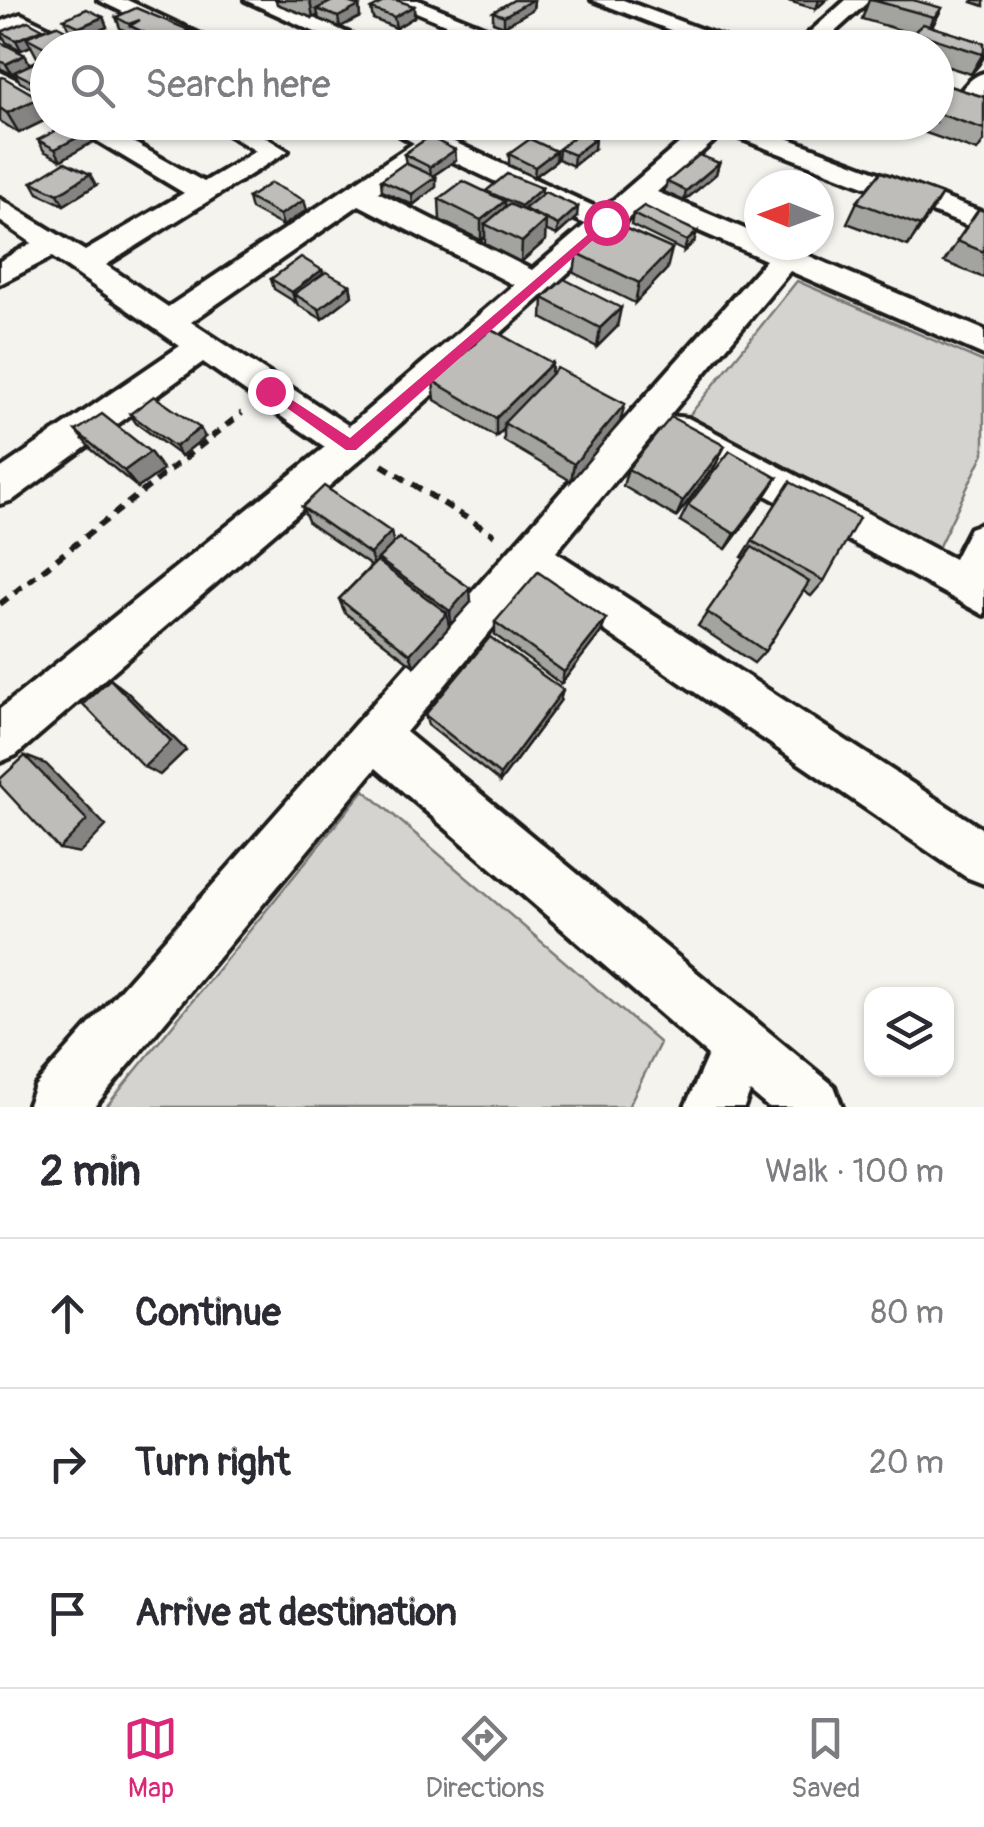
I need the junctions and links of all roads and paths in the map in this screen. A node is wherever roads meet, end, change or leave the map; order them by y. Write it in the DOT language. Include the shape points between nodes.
graph roads {
  1 [pos="109,0"];
  2 [pos="256,0"];
  3 [pos="399,0"];
  4 [pos="474,0"];
  5 [pos="604,0"];
  6 [pos="859,0"];
  7 [pos="443,17"];
  8 [pos="476,29"];
  9 [pos="0,30"];
  10 [pos="38,30"];
  11 [pos="177,30"];
  12 [pos="327,30"];
  13 [pos="702,30"];
  14 [pos="824,30"];
  15 [pos="0,79"];
  16 [pos="984,80"];
  17 [pos="30,96"];
  18 [pos="974,106"];
  19 [pos="110,140"];
  20 [pos="255,140"];
  21 [pos="429,140"];
  22 [pos="436,140"];
  23 [pos="700,140"];
  24 [pos="768,140"];
  25 [pos="433,142"];
  26 [pos="204,193"];
  27 [pos="358,193"];
  28 [pos="638,194"];
  29 [pos="0,208"];
  30 [pos="606,222"];
  31 [pos="984,223"];
  32 [pos="744,240"];
  33 [pos="52,244"];
  34 [pos="783,260"];
  35 [pos="790,260"];
  36 [pos="84,265"];
  37 [pos="0,274"];
  38 [pos="536,284"];
  39 [pos="168,322"];
  40 [pos="984,343"];
  41 [pos="203,346"];
  42 [pos="270,391"];
  43 [pos="650,414"];
  44 [pos="351,446"];
  45 [pos="0,489"];
  46 [pos="984,540"];
  47 [pos="528,556"];
  48 [pos="973,590"];
  49 [pos="0,604"];
  50 [pos="376,737"];
  51 [pos="0,739"];
  52 [pos="984,859"];
  53 [pos="741,1047"];
  54 [pos="56,1107"];
  55 [pos="714,1107"];
  56 [pos="813,1107"];
  1 -- 11 [label="street"];
  2 -- 12 [label="street"];
  3 -- 7 [label="street"];
  4 -- 7 [label="street"];
  5 -- 13 [label="street"];
  6 -- 14 [label="street"];
  7 -- 8 [label="street"];
  9 -- 10 [label="street" via="21,21"];
  15 -- 17 [label="street"];
  16 -- 18 [label="street"];
  19 -- 26 [label="street"];
  20 -- 26 [label="street" via="274,150"];
  21 -- 25 [label="street"];
  22 -- 25 [label="street"];
  23 -- 28 [label="street"];
  24 -- 31 [label="street"];
  25 -- 27 [label="street"];
  25 -- 30 [label="street"];
  26 -- 36 [label="street"];
  27 -- 38 [label="street"];
  27 -- 39 [label="street"];
  28 -- 30 [label="street"];
  28 -- 32 [label="street"];
  29 -- 33 [label="street"];
  30 -- 38 [label="street"];
  33 -- 36 [label="street"];
  33 -- 37 [label="street"];
  34 -- 43 [label="street"];
  35 -- 40 [label="street"];
  36 -- 39 [label="street"];
  38 -- 44 [label="street"];
  39 -- 41 [label="street"];
  41 -- 42 [label="street"];
  41 -- 45 [label="street"];
  42 -- 44 [label="street"];
  42 -- 49 [label="path"];
  43 -- 47 [label="street"];
  43 -- 48 [label="street"];
  44 -- 47 [label="path"];
  44 -- 51 [label="street"];
  46 -- 48 [label="street"];
  47 -- 50 [label="street"];
  47 -- 52 [label="street"];
  50 -- 53 [label="street"];
  50 -- 54 [label="street"];
  53 -- 55 [label="street"];
  53 -- 56 [label="street"];
}
